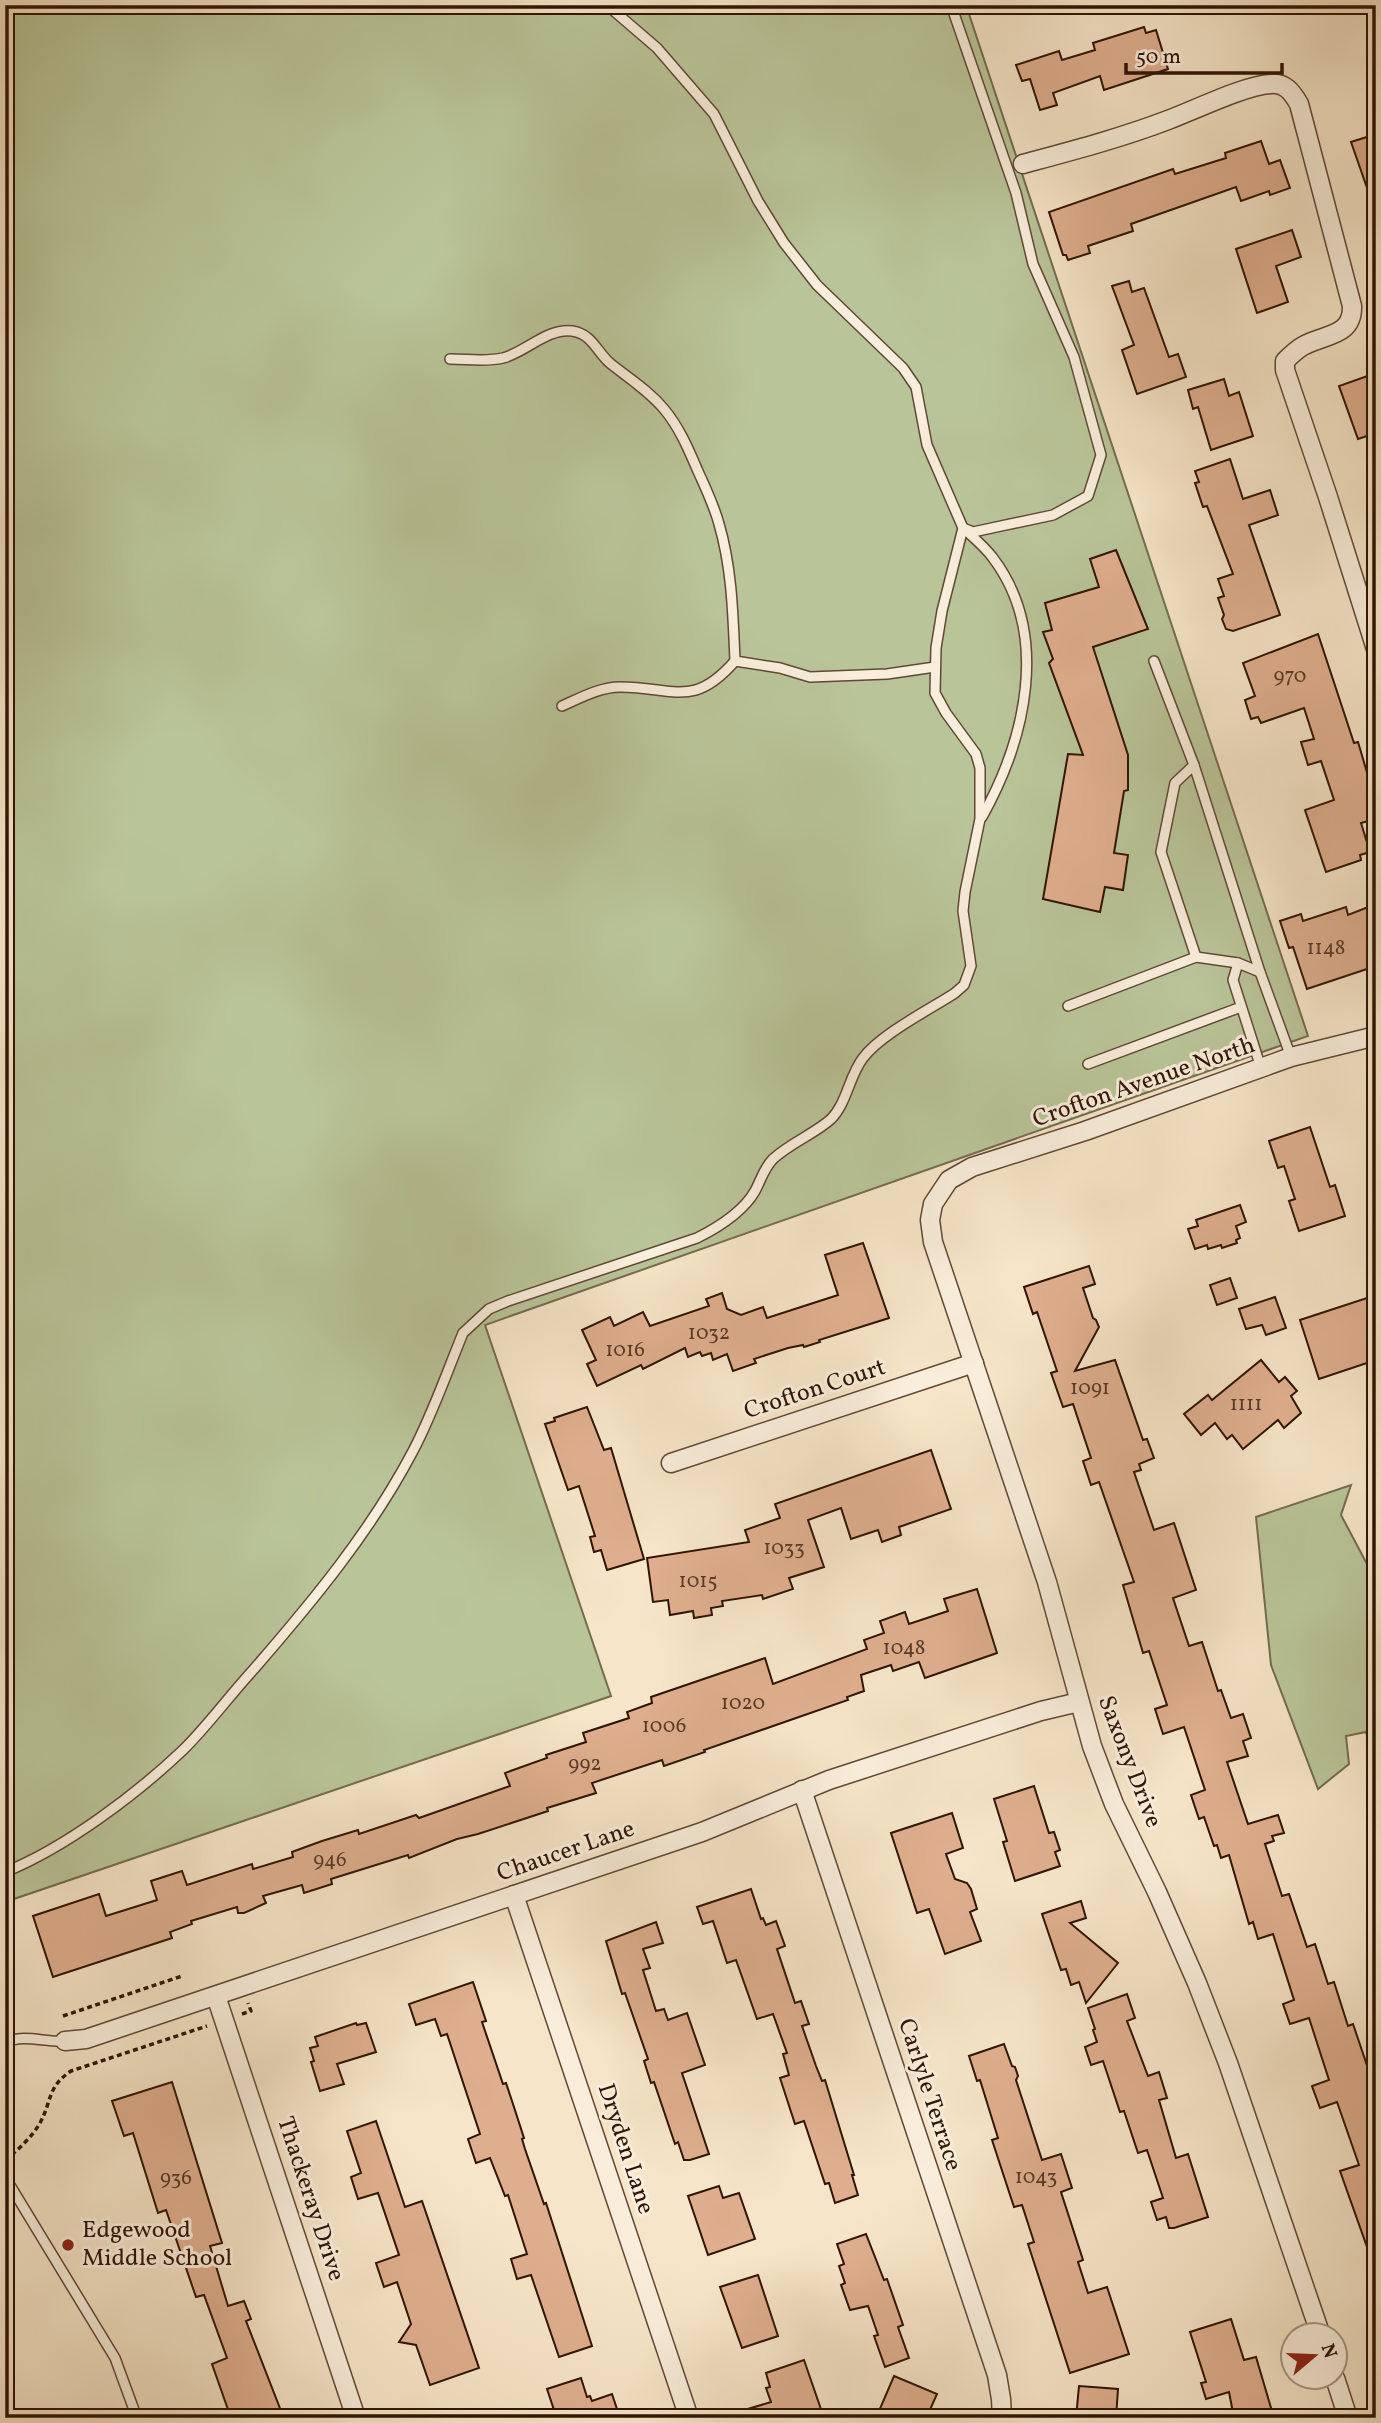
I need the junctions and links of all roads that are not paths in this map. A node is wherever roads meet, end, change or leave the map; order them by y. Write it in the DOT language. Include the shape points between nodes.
graph roads {
  1 [pos="607,5"];
  2 [pos="951,5"];
  3 [pos="1023,164"];
  4 [pos="450,359"];
  5 [pos="963,528"];
  6 [pos="1376,649"];
  7 [pos="735,661"];
  8 [pos="1154,661"];
  9 [pos="934,667"];
  10 [pos="562,705"];
  11 [pos="1194,765"];
  12 [pos="980,819"];
  13 [pos="1196,957"];
  14 [pos="1238,963"];
  15 [pos="1260,972"];
  16 [pos="1068,1006"];
  17 [pos="1241,1007"];
  18 [pos="1376,1036"];
  19 [pos="1291,1057"];
  20 [pos="1088,1064"];
  21 [pos="1261,1068"];
  22 [pos="939,1196"];
  23 [pos="974,1363"];
  24 [pos="671,1463"];
  25 [pos="1079,1702"];
  26 [pos="802,1790"];
  27 [pos="5,1872"];
  28 [pos="514,1895"];
  29 [pos="216,1996"];
  30 [pos="65,2041"];
  31 [pos="5,2043"];
  32 [pos="5,2177"];
  33 [pos="1316,2322"];
  34 [pos="1340,2392"];
  35 [pos="137,2418"];
  36 [pos="356,2418"];
  37 [pos="689,2418"];
  38 [pos="1002,2418"];
  39 [pos="1348,2418"];
  1 -- 5 [label="lane" via="657,48 714,114 784,243 817,285 903,368 916,387 927,445"];
  2 -- 5 [label="lane" via="1016,193 1033,264 1074,357 1101,455 1088,496 1053,515 973,532"];
  3 -- 6 [label="street" via="1271,83 1292,93 1299,104 1352,317 1339,332 1293,353 1285,361 1285,370"];
  4 -- 7 [label="lane" via="503,358 570,331 595,343 608,362 664,408 681,432 719,523"];
  5 -- 9 [label="lane" via="942,611"];
  5 -- 12 [label="lane" via="1002,571 1026,638 1022,714"];
  7 -- 9 [label="lane" via="810,677"];
  7 -- 10 [label="lane" via="704,689 679,693 618,687"];
  8 -- 11 [label="lane"];
  9 -- 12 [label="lane" via="935,693 980,768"];
  11 -- 13 [label="lane" via="1175,783 1161,852"];
  11 -- 15 [label="lane"];
  12 -- 27 [label="lane" via="963,911 971,966 964,985 863,1058 830,1120 771,1161 754,1193 709,1232 531,1292 489,1309 478,1319 463,1333 414,1449 378,1512 283,1636 185,1748 149,1779 67,1838"];
  13 -- 14 [label="lane"];
  13 -- 16 [label="lane"];
  14 -- 15 [label="lane"];
  14 -- 17 [label="lane" via="1233,980"];
  15 -- 19 [label="lane"];
  17 -- 20 [label="lane"];
  17 -- 21 [label="lane"];
  18 -- 19 [label="street, Crofton Avenue North"];
  19 -- 21 [label="street, Crofton Avenue North"];
  21 -- 22 [label="street, Crofton Avenue North" via="972,1167 950,1180"];
  22 -- 23 [label="street, Saxony Drive" via="930,1220 933,1242"];
  23 -- 24 [label="street, Crofton Court"];
  23 -- 25 [label="street, Saxony Drive" via="1047,1582"];
  25 -- 26 [label="street, Chaucer Lane"];
  25 -- 33 [label="street, Saxony Drive" via="1114,1804 1182,1949 1228,2063"];
  26 -- 28 [label="street, Chaucer Lane" via="702,1832"];
  26 -- 38 [label="street, Carlyle Terrace" via="997,2375"];
  28 -- 29 [label="street, Chaucer Lane"];
  28 -- 37 [label="street, Dryden Lane"];
  29 -- 30 [label="street, Chaucer Lane" via="86,2039"];
  29 -- 36 [label="street, Thackeray Drive"];
  30 -- 31 [label="lane" via="23,2038"];
  32 -- 35 [label="lane" via="115,2358"];
  34 -- 39 [label="street"];
}
